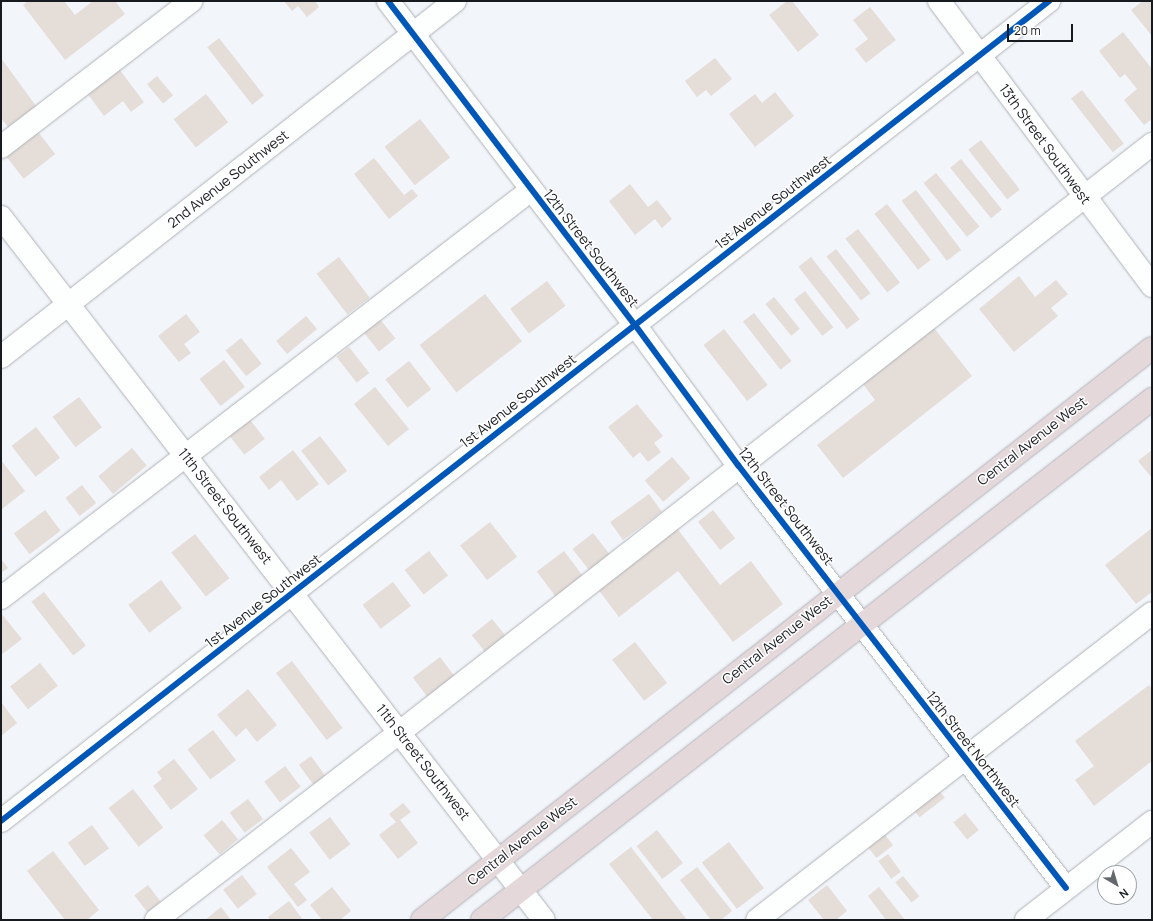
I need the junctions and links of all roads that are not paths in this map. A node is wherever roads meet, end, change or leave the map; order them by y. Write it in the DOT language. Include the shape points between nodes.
graph roads {
  1 [pos="191,1"];
  2 [pos="388,1"];
  3 [pos="455,1"];
  4 [pos="939,1"];
  5 [pos="1050,1"];
  6 [pos="413,33"];
  7 [pos="981,54"];
  8 [pos="1152,144"];
  9 [pos="1,147"];
  10 [pos="531,190"];
  11 [pos="1083,197"];
  12 [pos="1,217"];
  13 [pos="1152,286"];
  14 [pos="68,304"];
  15 [pos="635,325"];
  16 [pos="1152,348"];
  17 [pos="1,357"];
  18 [pos="1152,399"];
  19 [pos="185,455"];
  20 [pos="738,465"];
  21 [pos="292,593"];
  22 [pos="837,593"];
  23 [pos="1,598"];
  24 [pos="1152,613"];
  25 [pos="862,623"];
  26 [pos="400,732"];
  27 [pos="965,759"];
  28 [pos="1,821"];
  29 [pos="1152,822"];
  30 [pos="499,860"];
  31 [pos="1066,888"];
  32 [pos="521,889"];
  33 [pos="156,920"];
  34 [pos="422,920"];
  35 [pos="482,920"];
  36 [pos="544,920"];
  37 [pos="757,920"];
  38 [pos="1026,920"];
  1 -- 9 [label="street"];
  2 -- 6 [label="street, 12th Street Southwest"];
  3 -- 6 [label="street, 2nd Avenue Southwest"];
  4 -- 7 [label="street, 13th Street Southwest"];
  5 -- 7 [label="street, 1st Avenue Southwest"];
  6 -- 10 [label="street, 12th Street Southwest"];
  6 -- 14 [label="street, 2nd Avenue Southwest"];
  7 -- 11 [label="street, 13th Street Southwest"];
  7 -- 15 [label="street, 1st Avenue Southwest"];
  8 -- 11 [label="street"];
  10 -- 15 [label="street, 12th Street Southwest"];
  10 -- 19 [label="street"];
  11 -- 13 [label="street, 13th Street Southwest"];
  11 -- 20 [label="street"];
  12 -- 14 [label="street, 11th Street Southwest"];
  14 -- 17 [label="street, 2nd Avenue Southwest"];
  14 -- 19 [label="street, 11th Street Southwest"];
  15 -- 20 [label="street, 12th Street Southwest"];
  15 -- 21 [label="street, 1st Avenue Southwest"];
  16 -- 22 [label="highway, Central Avenue West"];
  18 -- 25 [label="highway"];
  19 -- 21 [label="street, 11th Street Southwest"];
  19 -- 23 [label="street"];
  20 -- 22 [label="street, 12th Street Southwest"];
  20 -- 26 [label="street"];
  21 -- 26 [label="street, 11th Street Southwest"];
  21 -- 28 [label="street, 1st Avenue Southwest"];
  22 -- 25 [label="street, 12th Street Southwest"];
  22 -- 30 [label="highway, Central Avenue West"];
  24 -- 27 [label="street"];
  25 -- 27 [label="street, 12th Street Northwest"];
  25 -- 32 [label="highway"];
  26 -- 30 [label="street, 11th Street Southwest"];
  26 -- 33 [label="street"];
  27 -- 31 [label="street, 12th Street Northwest"];
  27 -- 37 [label="street"];
  29 -- 31 [label="street"];
  30 -- 32 [label="street, 11th Street Southwest"];
  30 -- 34 [label="highway, Central Avenue West"];
  31 -- 38 [label="street"];
  32 -- 35 [label="highway"];
  32 -- 36 [label="street, 11th Street Southwest"];
}
